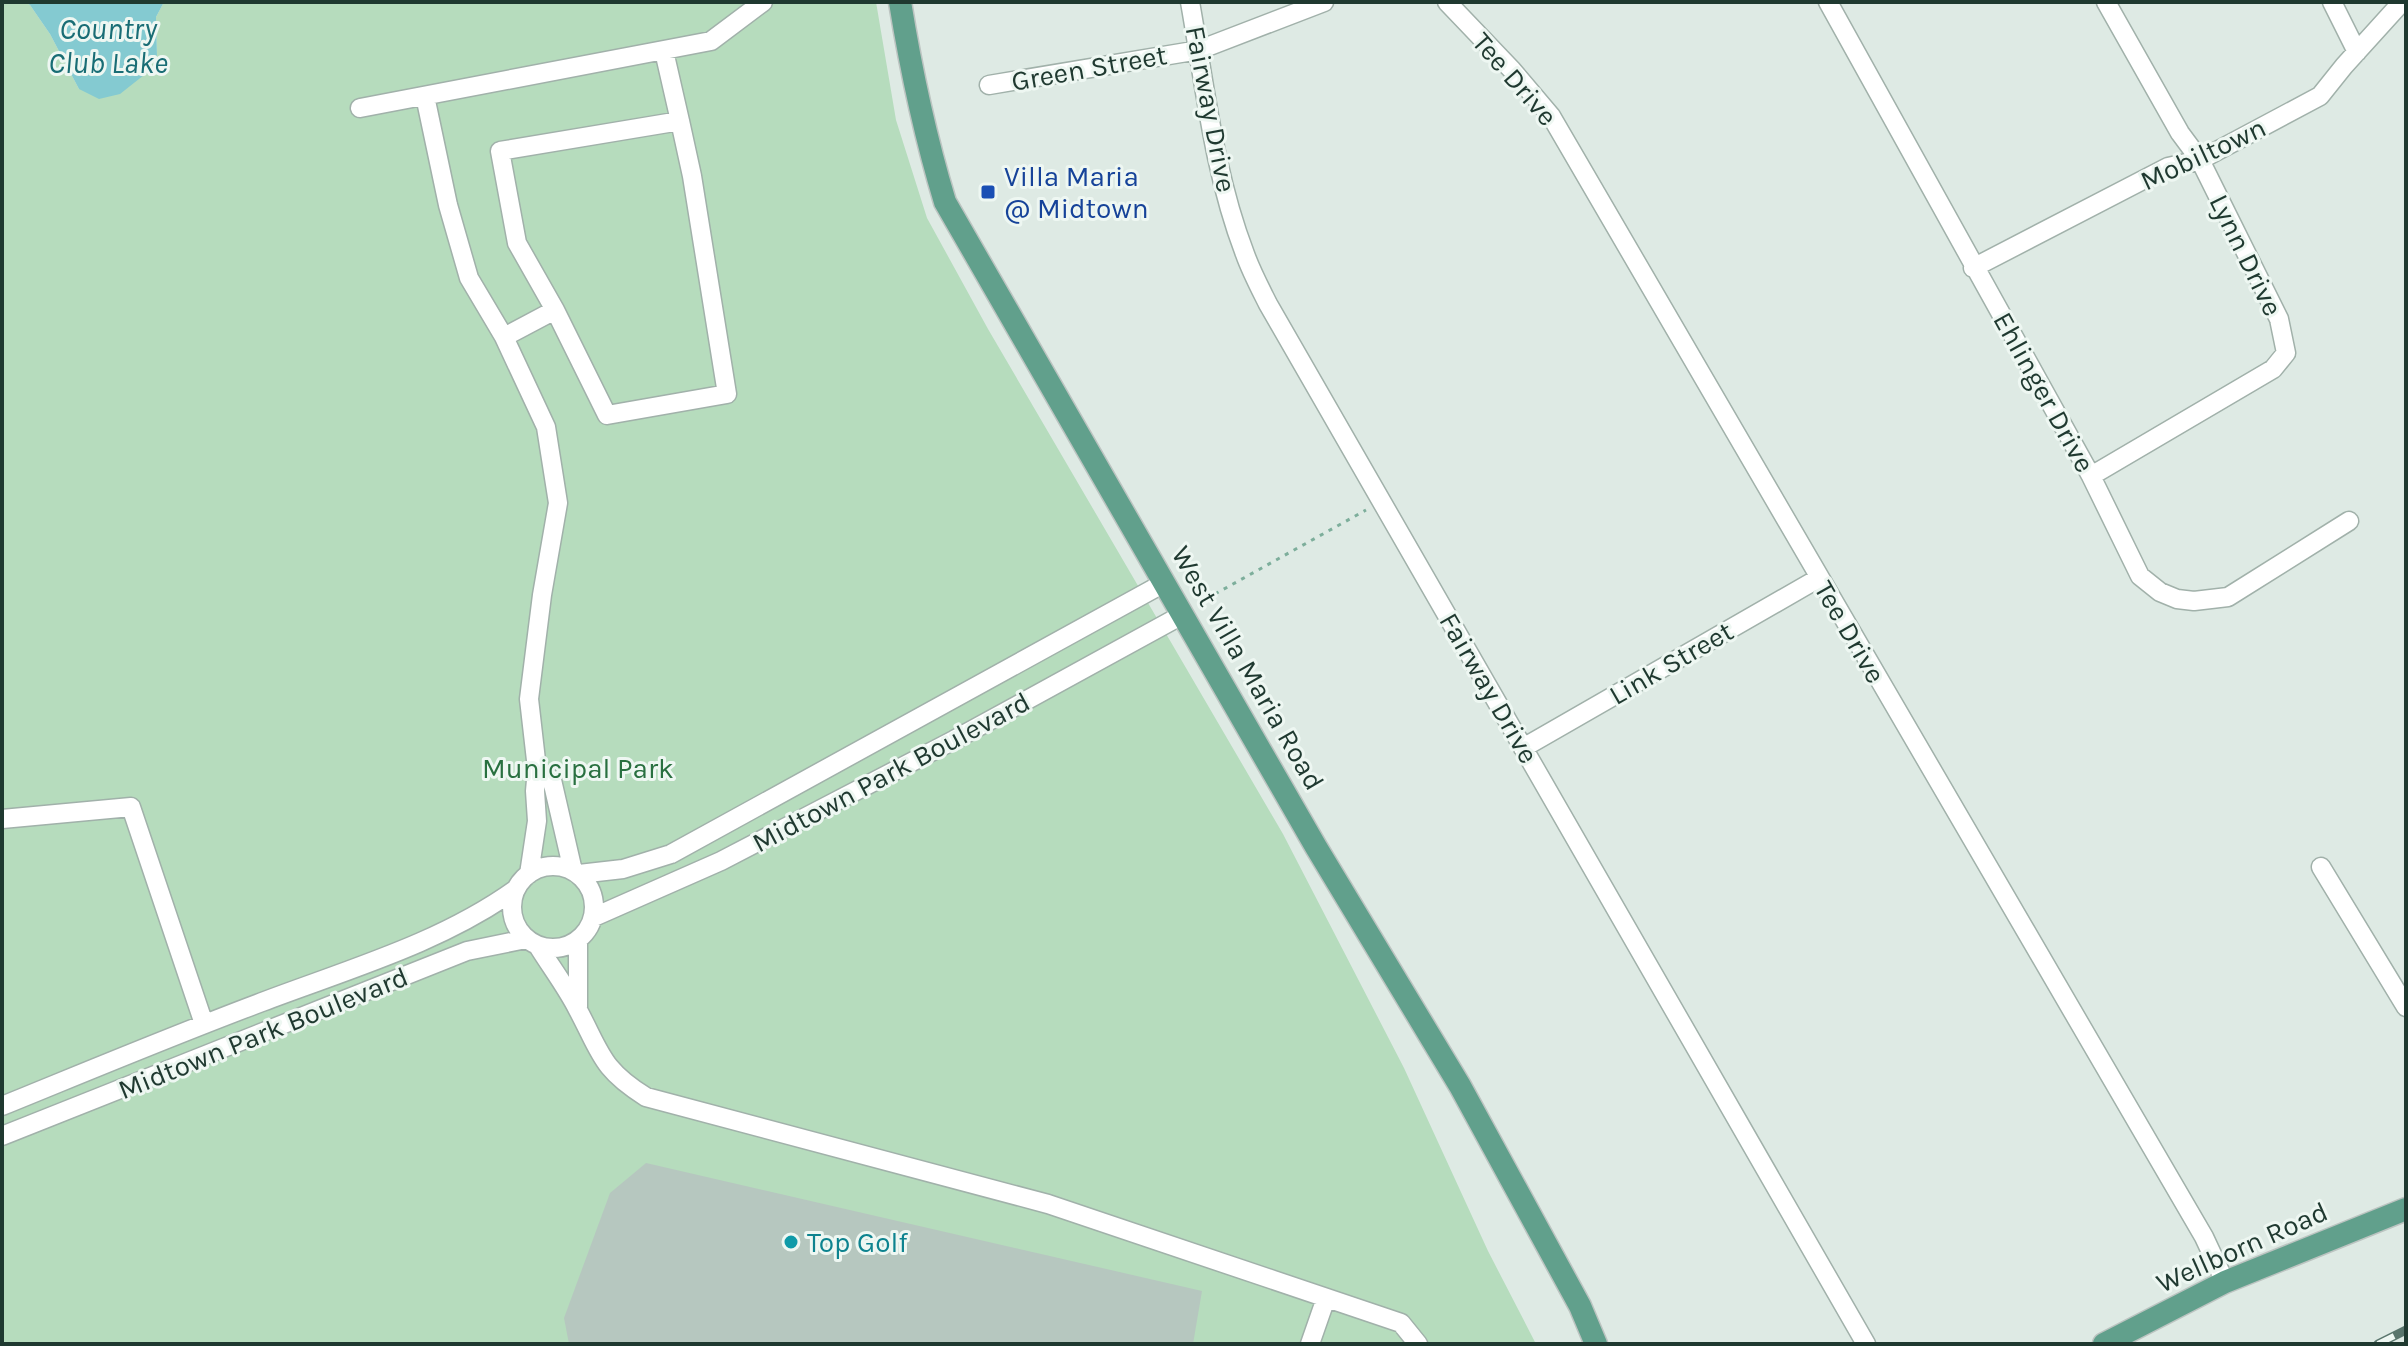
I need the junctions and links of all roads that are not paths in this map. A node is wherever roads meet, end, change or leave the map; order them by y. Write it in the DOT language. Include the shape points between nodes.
graph roads {
  1 [pos="763,2"];
  2 [pos="900,2"];
  3 [pos="1190,2"];
  4 [pos="1324,2"];
  5 [pos="1447,2"];
  6 [pos="1828,2"];
  7 [pos="2106,2"];
  8 [pos="2332,2"];
  9 [pos="2402,2"];
  10 [pos="1199,50"];
  11 [pos="664,51"];
  12 [pos="2357,52"];
  13 [pos="989,85"];
  14 [pos="425,96"];
  15 [pos="360,108"];
  16 [pos="680,121"];
  17 [pos="2200,160"];
  18 [pos="1973,268"];
  19 [pos="555,310"];
  20 [pos="504,337"];
  21 [pos="2091,476"];
  22 [pos="2349,521"];
  23 [pos="1819,578"];
  24 [pos="1164,583"];
  25 [pos="1182,615"];
  26 [pos="1523,748"];
  27 [pos="537,769"];
  28 [pos="2,819"];
  29 [pos="2321,867"];
  30 [pos="576,872"];
  31 [pos="529,874"];
  32 [pos="516,889"];
  33 [pos="594,917"];
  34 [pos="578,941"];
  35 [pos="532,942"];
  36 [pos="2406,1007"];
  37 [pos="578,1009"];
  38 [pos="204,1024"];
  39 [pos="2,1106"];
  40 [pos="2,1136"];
  41 [pos="2406,1209"];
  42 [pos="2225,1282"];
  43 [pos="1326,1298"];
  44 [pos="1310,1344"];
  45 [pos="1418,1344"];
  46 [pos="1596,1344"];
  47 [pos="1866,1344"];
  48 [pos="2104,1344"];
  1 -- 11 [label="street" via="711,41"];
  2 -- 24 [label="main road, West Villa Maria Road" via="919,111 945,202"];
  3 -- 10 [label="street, Fairway Drive"];
  4 -- 10 [label="street, Green Street"];
  5 -- 23 [label="street, Tee Drive" via="1551,116"];
  6 -- 18 [label="street, Ehlinger Drive"];
  7 -- 17 [label="street, Lynn Drive"];
  8 -- 12 [label="street"];
  9 -- 12 [label="street, Mobiltown"];
  10 -- 13 [label="street, Green Street"];
  10 -- 26 [label="street, Fairway Drive" via="1214,142 1245,255 1268,304"];
  11 -- 14 [label="street"];
  11 -- 16 [label="street"];
  12 -- 17 [label="street, Mobiltown" via="2320,96"];
  14 -- 15 [label="street"];
  14 -- 20 [label="street" via="469,278"];
  16 -- 19 [label="street" via="500,151 517,243"];
  16 -- 19 [label="street" via="727,394 607,415"];
  17 -- 18 [label="street, Mobiltown" via="2168,167"];
  17 -- 21 [label="street, Lynn Drive" via="2279,319 2286,353 2273,369"];
  18 -- 21 [label="street, Ehlinger Drive"];
  19 -- 20 [label="street"];
  20 -- 27 [label="street" via="546,427 558,503 529,699"];
  21 -- 22 [label="street, Ehlinger Drive" via="2140,576 2177,599 2228,597"];
  23 -- 26 [label="street, Link Street"];
  23 -- 42 [label="street, Tee Drive" via="2204,1237"];
  24 -- 25 [label="main road, West Villa Maria Road"];
  24 -- 30 [label="street, Midtown Park Boulevard" via="671,854 623,869"];
  25 -- 33 [label="street, Midtown Park Boulevard" via="735,854"];
  25 -- 46 [label="main road, West Villa Maria Road" via="1460,1086"];
  26 -- 47 [label="street, Fairway Drive"];
  27 -- 30 [label="street" via="552,780"];
  27 -- 31 [label="street"];
  28 -- 38 [label="street" via="131,807"];
  29 -- 36 [label="street"];
  30 -- 31 [label="street" via="551,866"];
  30 -- 33 [label="street" via="593,894"];
  31 -- 32 [label="street"];
  32 -- 35 [label="street" via="513,915 517,928"];
  32 -- 38 [label="street, Midtown Park Boulevard" via="430,939"];
  33 -- 34 [label="street"];
  34 -- 35 [label="street" via="552,949"];
  34 -- 37 [label="street"];
  35 -- 37 [label="street"];
  35 -- 40 [label="street, Midtown Park Boulevard" via="467,951"];
  37 -- 43 [label="street" via="610,1069 646,1097 1048,1204"];
  38 -- 39 [label="street, Midtown Park Boulevard"];
  41 -- 42 [label="main road, Wellborn Road"];
  42 -- 48 [label="main road, Wellborn Road"];
  43 -- 44 [label="street"];
  43 -- 45 [label="street" via="1401,1323"];
}
